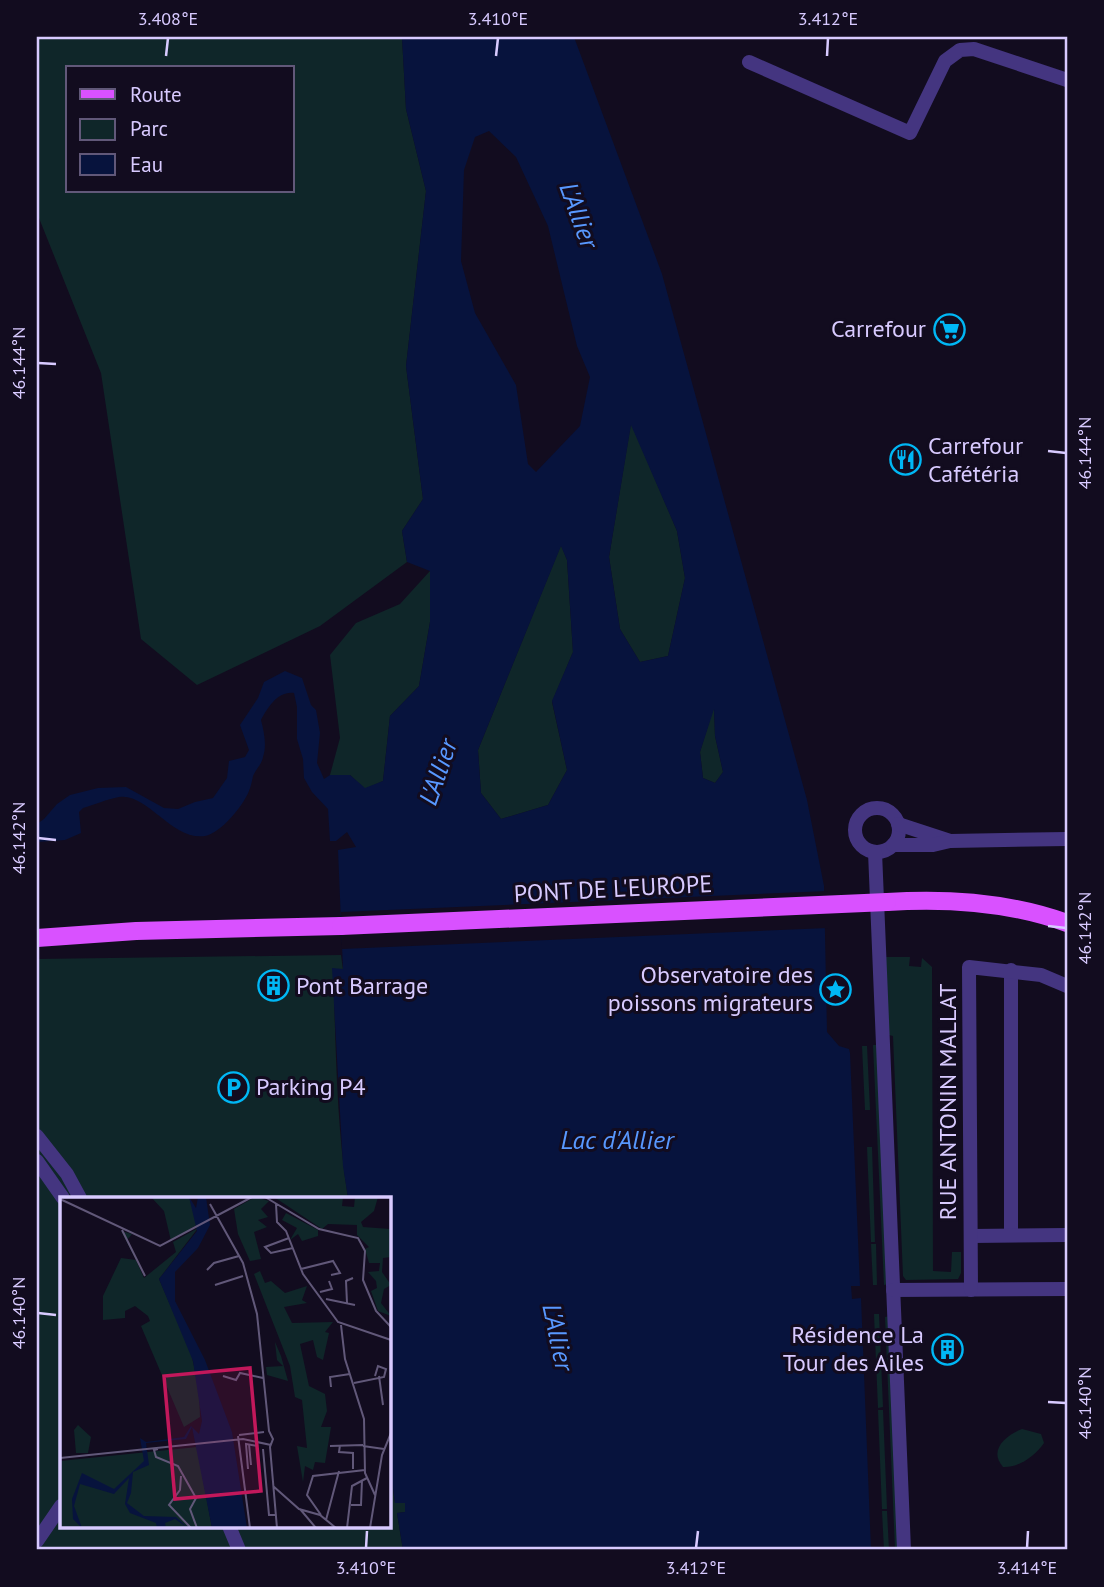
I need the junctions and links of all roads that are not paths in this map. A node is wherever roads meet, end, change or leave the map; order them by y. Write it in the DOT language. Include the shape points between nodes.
graph roads {
  1 [pos="749,62"];
  2 [pos="1067,80"];
  3 [pos="898,824"];
  4 [pos="1067,839"];
  5 [pos="950,841"];
  6 [pos="893,845"];
  7 [pos="875,852"];
  8 [pos="1067,922"];
  9 [pos="37,930"];
  10 [pos="136,931"];
  11 [pos="37,938"];
  12 [pos="1011,970"];
  13 [pos="1067,986"];
  14 [pos="37,1136"];
  15 [pos="37,1161"];
  16 [pos="62,1197"];
  17 [pos="79,1197"];
  18 [pos="1011,1235"];
  19 [pos="1067,1235"];
  20 [pos="971,1236"];
  21 [pos="1067,1289"];
  22 [pos="893,1290"];
  23 [pos="971,1290"];
  24 [pos="60,1507"];
  25 [pos="230,1528"];
  26 [pos="37,1541"];
  27 [pos="239,1550"];
  28 [pos="904,1550"];
  1 -- 2 [label="street" via="910,133 945,61 960,50 974,49"];
  3 -- 5 [label="street"];
  3 -- 6 [label="street" via="899,835"];
  3 -- 7 [label="street" via="891,813 880,808 862,815 855,834 862,846"];
  4 -- 5 [label="street"];
  5 -- 6 [label="street"];
  6 -- 7 [label="street"];
  7 -- 22 [label="street"];
  8 -- 10 [label="main road, PONT DE L'EUROPE, bridge" via="975,902 932,899"];
  9 -- 10 [label="main road"];
  10 -- 11 [label="main road"];
  12 -- 13 [label="street, RUE ANTONIN MALLAT"];
  12 -- 18 [label="street"];
  12 -- 20 [label="street, RUE ANTONIN MALLAT" via="969,967"];
  14 -- 17 [label="street"];
  15 -- 16 [label="street"];
  18 -- 19 [label="street, RUE ANTONIN MALLAT"];
  18 -- 20 [label="street, RUE ANTONIN MALLAT"];
  20 -- 23 [label="street, RUE ANTONIN MALLAT"];
  21 -- 23 [label="street"];
  22 -- 23 [label="street"];
  22 -- 28 [label="street"];
  24 -- 26 [label="street"];
  25 -- 27 [label="street"];
}
